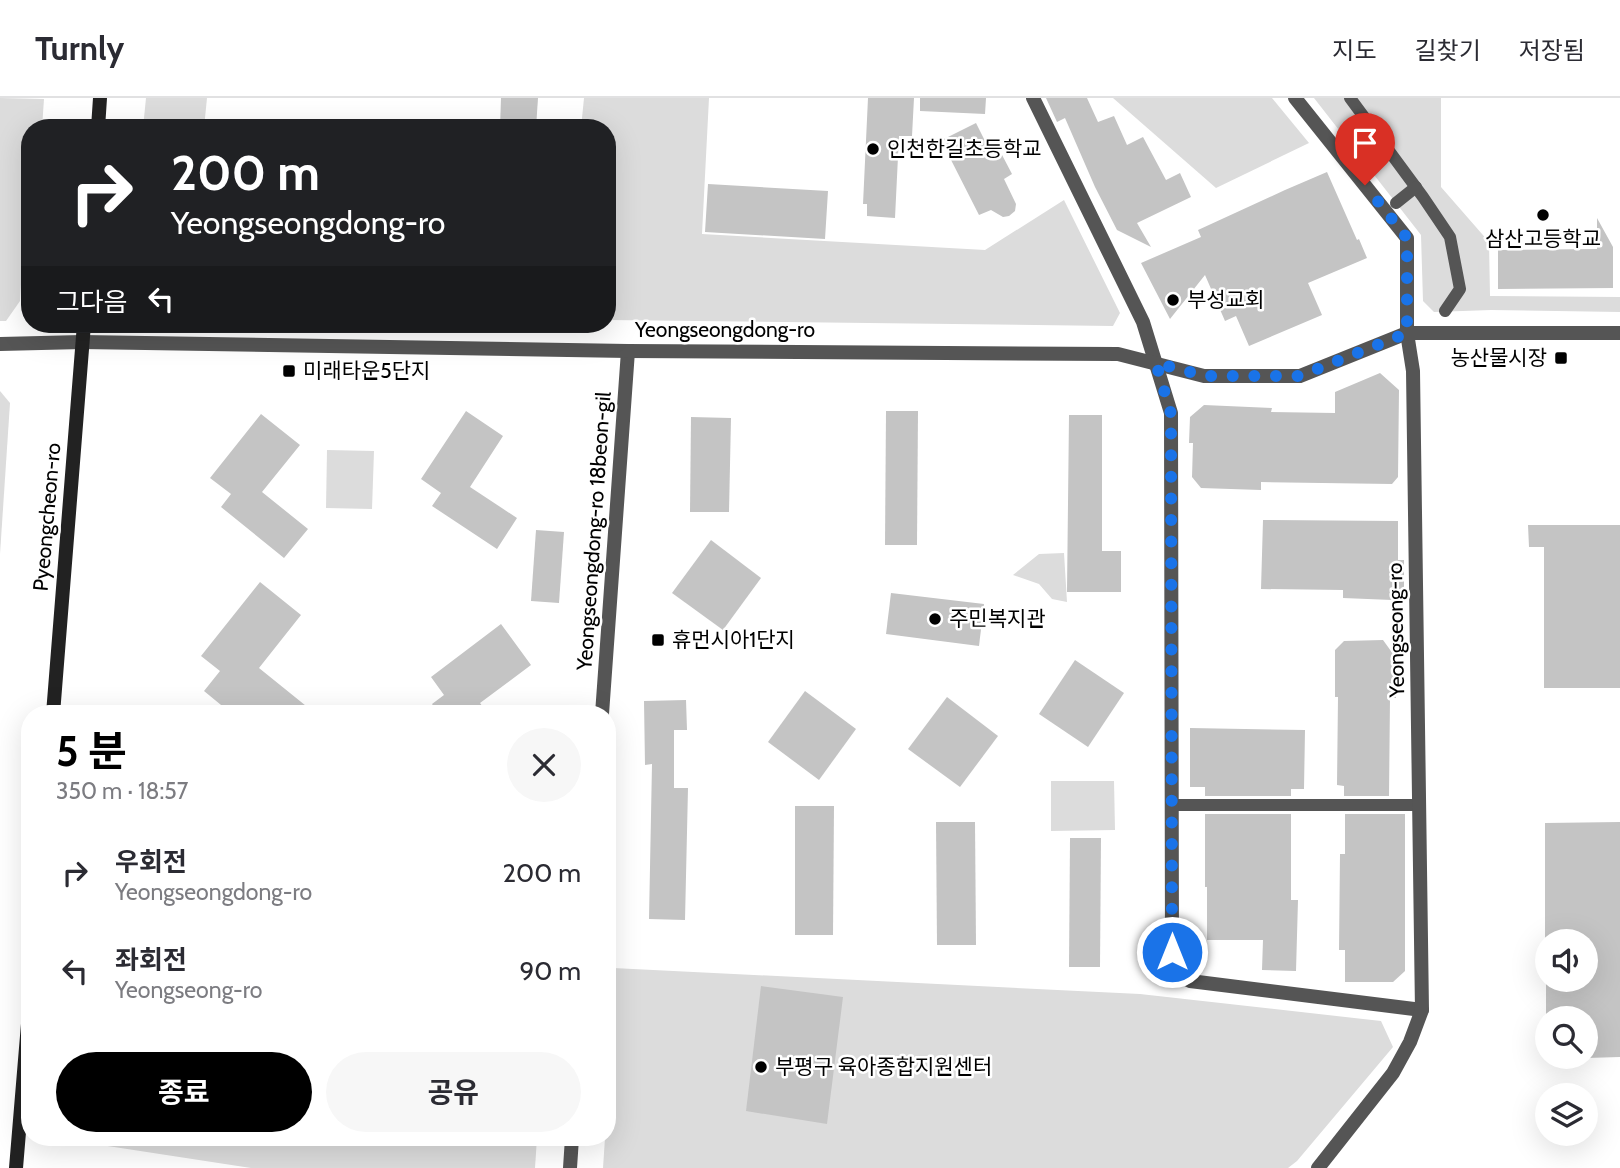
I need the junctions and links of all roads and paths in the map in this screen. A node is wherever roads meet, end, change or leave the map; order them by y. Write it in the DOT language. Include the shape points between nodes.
graph roads {
  1 [pos="100,98"];
  2 [pos="1033,98"];
  3 [pos="1295,98"];
  4 [pos="1350,98"];
  5 [pos="99,119"];
  6 [pos="1416,187"];
  7 [pos="1396,203"];
  8 [pos="1445,312"];
  9 [pos="83,333"];
  10 [pos="1407,333"];
  11 [pos="1620,333"];
  12 [pos="82,342"];
  13 [pos="0,344"];
  14 [pos="628,351"];
  15 [pos="1156,363"];
  16 [pos="54,705"];
  17 [pos="603,705"];
  18 [pos="1419,804"];
  19 [pos="1172,805"];
  20 [pos="1422,1010"];
  21 [pos="21,1108"];
  22 [pos="571,1146"];
  23 [pos="16,1168"];
  24 [pos="570,1168"];
  25 [pos="1318,1168"];
  1 -- 5 [label="main road"];
  2 -- 15 [label="street" via="1143,322"];
  3 -- 10 [label="street, Yeongseong-ro" via="1407,238"];
  4 -- 6 [label="street"];
  6 -- 7 [label="street"];
  6 -- 8 [label="street" via="1450,237 1460,289"];
  9 -- 12 [label="main road, Pyeongcheon-ro"];
  10 -- 11 [label="street, Yeongseongdong-ro"];
  10 -- 15 [label="street, Yeongseongdong-ro" via="1300,376 1205,376"];
  10 -- 18 [label="street, Yeongseong-ro" via="1413,371"];
  12 -- 13 [label="street, Yeongseongdong-ro"];
  12 -- 14 [label="street, Yeongseongdong-ro"];
  12 -- 16 [label="main road, Pyeongcheon-ro"];
  14 -- 15 [label="street, Yeongseongdong-ro" via="1118,354"];
  14 -- 17 [label="street, Yeongseongdong-ro 18beon-gil"];
  15 -- 19 [label="street" via="1171,414"];
  18 -- 19 [label="street"];
  18 -- 20 [label="street, Yeongseong-ro"];
  19 -- 20 [label="street" via="1172,952 1181,977"];
  20 -- 25 [label="street, Yeongseong-ro" via="1393,1073"];
  21 -- 23 [label="main road"];
  22 -- 24 [label="street"];
}
